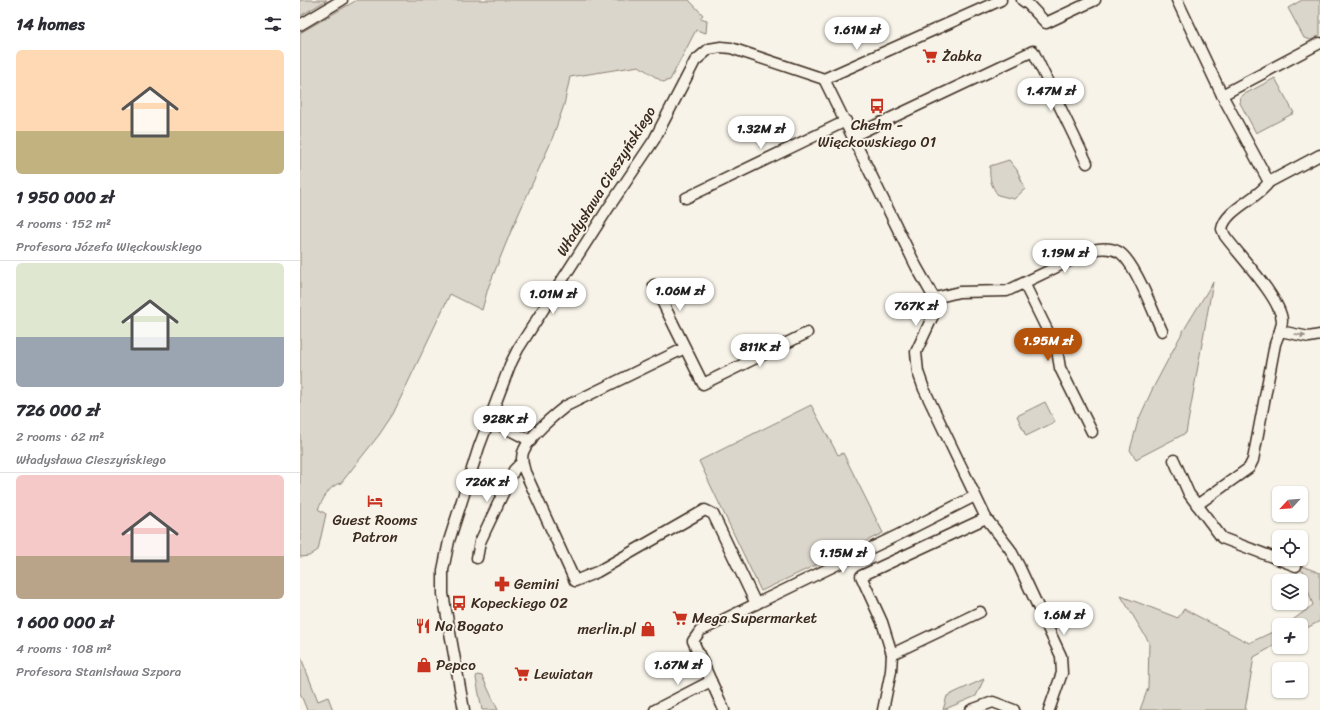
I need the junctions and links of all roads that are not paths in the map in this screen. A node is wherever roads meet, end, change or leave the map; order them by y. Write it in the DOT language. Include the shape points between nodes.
graph roads {
  1 [pos="342,0"];
  2 [pos="1001,0"];
  3 [pos="1022,0"];
  4 [pos="1095,0"];
  5 [pos="1177,0"];
  6 [pos="300,25"];
  7 [pos="1320,44"];
  8 [pos="824,79"];
  9 [pos="1222,95"];
  10 [pos="846,121"];
  11 [pos="853,136"];
  12 [pos="1320,155"];
  13 [pos="1087,163"];
  14 [pos="1269,182"];
  15 [pos="686,198"];
  16 [pos="1024,283"];
  17 [pos="654,285"];
  18 [pos="935,298"];
  19 [pos="1162,331"];
  20 [pos="1280,331"];
  21 [pos="807,333"];
  22 [pos="1320,335"];
  23 [pos="685,348"];
  24 [pos="490,420"];
  25 [pos="1092,432"];
  26 [pos="531,441"];
  27 [pos="1174,460"];
  28 [pos="522,462"];
  29 [pos="975,496"];
  30 [pos="1197,505"];
  31 [pos="986,518"];
  32 [pos="1272,557"];
  33 [pos="477,558"];
  34 [pos="756,604"];
  35 [pos="980,612"];
  36 [pos="892,654"];
  37 [pos="711,681"];
  38 [pos="464,710"];
  39 [pos="655,710"];
  40 [pos="724,710"];
  41 [pos="883,710"];
  42 [pos="971,710"];
  43 [pos="1014,710"];
  44 [pos="1049,710"];
  1 -- 6 [label="street"];
  2 -- 8 [label="street"];
  3 -- 4 [label="street" via="1046,23"];
  5 -- 9 [label="street"];
  7 -- 9 [label="street"];
  8 -- 10 [label="street"];
  8 -- 24 [label="street, Władysława Cieszyńskiego" via="732,48 709,49 696,61 654,140 518,349"];
  9 -- 14 [label="street"];
  10 -- 11 [label="street"];
  10 -- 15 [label="street"];
  11 -- 13 [label="street" via="1033,51"];
  11 -- 18 [label="street" via="916,266"];
  12 -- 14 [label="street"];
  14 -- 20 [label="street" via="1264,190 1228,217 1222,229 1277,303 1282,321"];
  16 -- 18 [label="street" via="1007,291 959,292"];
  16 -- 19 [label="street" via="1092,250 1114,250 1121,253 1131,264"];
  16 -- 25 [label="street" via="1057,350 1060,368"];
  17 -- 23 [label="street"];
  18 -- 29 [label="street" via="938,305 916,352 918,372"];
  20 -- 22 [label="street, one-way" via="1309,337"];
  20 -- 30 [label="street" via="1275,344 1253,460 1249,468"];
  21 -- 23 [label="street" via="703,384"];
  23 -- 26 [label="street" via="566,406 554,415"];
  24 -- 26 [label="street"];
  24 -- 38 [label="street, Władysława Cieszyńskiego" via="443,570 443,594"];
  26 -- 28 [label="street" via="524,450"];
  27 -- 30 [label="street" via="1189,494"];
  28 -- 33 [label="street" via="514,470 480,542"];
  28 -- 34 [label="street" via="575,581 597,572 705,510 713,514"];
  29 -- 31 [label="street"];
  29 -- 34 [label="street"];
  30 -- 32 [label="street" via="1222,538"];
  31 -- 36 [label="street" via="861,576 882,622"];
  31 -- 44 [label="street" via="1010,549 1061,656 1062,673"];
  34 -- 37 [label="street" via="696,635 693,641"];
  35 -- 36 [label="street"];
  36 -- 41 [label="street"];
  37 -- 39 [label="street"];
  37 -- 40 [label="street"];
  42 -- 43 [label="street" via="994,702"];
}
